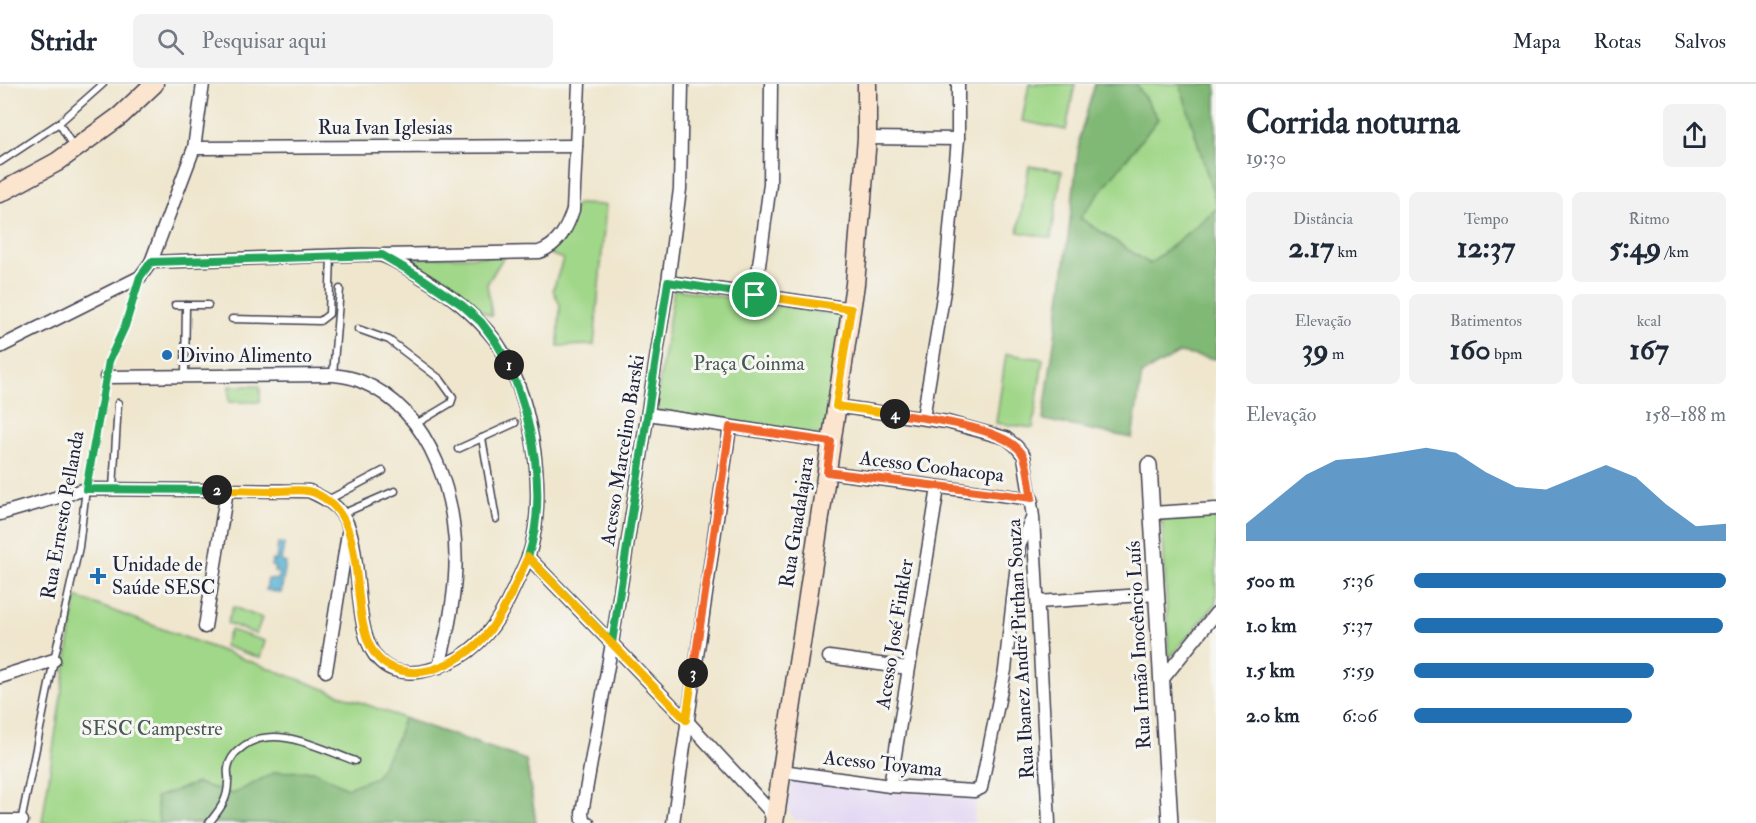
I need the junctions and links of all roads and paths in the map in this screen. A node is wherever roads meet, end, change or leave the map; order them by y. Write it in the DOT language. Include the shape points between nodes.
graph roads {
  1 [pos="103,84"];
  2 [pos="154,84"];
  3 [pos="203,84"];
  4 [pos="579,84"];
  5 [pos="682,84"];
  6 [pos="771,84"];
  7 [pos="867,84"];
  8 [pos="958,84"];
  9 [pos="59,123"];
  10 [pos="867,138"];
  11 [pos="958,139"];
  12 [pos="576,146"];
  13 [pos="194,148"];
  14 [pos="75,149"];
  15 [pos="0,162"];
  16 [pos="2,187"];
  17 [pos="382,255"];
  18 [pos="331,256"];
  19 [pos="151,262"];
  20 [pos="140,277"];
  21 [pos="668,282"];
  22 [pos="340,289"];
  23 [pos="755,295"];
  24 [pos="208,304"];
  25 [pos="175,305"];
  26 [pos="186,305"];
  27 [pos="851,309"];
  28 [pos="232,319"];
  29 [pos="358,329"];
  30 [pos="0,346"];
  31 [pos="333,375"];
  32 [pos="185,376"];
  33 [pos="106,377"];
  34 [pos="118,404"];
  35 [pos="836,406"];
  36 [pos="648,414"];
  37 [pos="527,417"];
  38 [pos="923,418"];
  39 [pos="515,423"];
  40 [pos="416,424"];
  41 [pos="730,427"];
  42 [pos="482,438"];
  43 [pos="831,442"];
  44 [pos="458,449"];
  45 [pos="1149,465"];
  46 [pos="383,471"];
  47 [pos="827,472"];
  48 [pos="938,488"];
  49 [pos="86,489"];
  50 [pos="113,489"];
  51 [pos="227,490"];
  52 [pos="395,491"];
  53 [pos="1032,498"];
  54 [pos="328,500"];
  55 [pos="1216,509"];
  56 [pos="1152,513"];
  57 [pos="0,514"];
  58 [pos="342,514"];
  59 [pos="1033,517"];
  60 [pos="496,519"];
  61 [pos="348,528"];
  62 [pos="528,557"];
  63 [pos="1157,594"];
  64 [pos="1038,602"];
  65 [pos="1216,613"];
  66 [pos="205,627"];
  67 [pos="612,643"];
  68 [pos="829,657"];
  69 [pos="54,660"];
  70 [pos="439,667"];
  71 [pos="908,668"];
  72 [pos="326,672"];
  73 [pos="0,677"];
  74 [pos="1161,681"];
  75 [pos="686,720"];
  76 [pos="355,761"];
  77 [pos="782,771"];
  78 [pos="890,786"];
  79 [pos="0,821"];
  80 [pos="22,822"];
  81 [pos="585,822"];
  82 [pos="209,823"];
  83 [pos="673,823"];
  84 [pos="774,823"];
  85 [pos="1049,823"];
  86 [pos="1170,823"];
  1 -- 9 [label="lane"];
  2 -- 14 [label="main road" via="120,116"];
  3 -- 13 [label="street, Rua Ernesto Pellanda"];
  4 -- 12 [label="street"];
  5 -- 21 [label="street, Acesso Marcelino Barski" via="680,189"];
  6 -- 23 [label="street" via="770,184"];
  7 -- 10 [label="main road, Rua Guadalajara"];
  8 -- 11 [label="street"];
  9 -- 14 [label="lane"];
  9 -- 15 [label="lane"];
  10 -- 11 [label="street"];
  10 -- 27 [label="main road, Rua Guadalajara"];
  11 -- 38 [label="street" via="945,285"];
  12 -- 13 [label="street, Rua Ivan Iglesias"];
  12 -- 17 [label="street" via="573,210 567,227 547,249"];
  13 -- 19 [label="street, Rua Ernesto Pellanda"];
  14 -- 16 [label="main road" via="57,162"];
  17 -- 18 [label="street"];
  17 -- 37 [label="street" via="445,292 481,322 508,362"];
  18 -- 19 [label="street"];
  18 -- 28 [label="lane" via="329,314 325,319"];
  19 -- 20 [label="street, Rua Ernesto Pellanda"];
  20 -- 30 [label="street"];
  20 -- 33 [label="lane, Rua Ernesto Pellanda"];
  21 -- 23 [label="street"];
  21 -- 36 [label="street, Acesso Marcelino Barski"];
  22 -- 31 [label="lane"];
  23 -- 27 [label="street"];
  24 -- 26 [label="lane"];
  25 -- 26 [label="lane"];
  26 -- 32 [label="lane"];
  27 -- 35 [label="main road, Rua Guadalajara"];
  29 -- 40 [label="lane" via="389,340 440,379 453,397 451,403"];
  31 -- 32 [label="street"];
  31 -- 40 [label="street" via="359,380 385,394"];
  32 -- 33 [label="street"];
  33 -- 49 [label="lane, Rua Ernesto Pellanda"];
  34 -- 50 [label="lane"];
  35 -- 38 [label="street, Rua Ibanez André Pitthan Souza"];
  35 -- 43 [label="main road, Rua Guadalajara"];
  36 -- 41 [label="street"];
  36 -- 67 [label="street, Acesso Marcelino Barski"];
  37 -- 39 [label="street"];
  37 -- 62 [label="street" via="537,483"];
  38 -- 53 [label="street, Rua Ibanez André Pitthan Souza" via="1006,438 1024,456"];
  39 -- 42 [label="lane"];
  40 -- 70 [label="street" via="445,484 454,528 455,577"];
  41 -- 43 [label="street"];
  41 -- 75 [label="street"];
  42 -- 44 [label="lane"];
  42 -- 60 [label="lane"];
  43 -- 47 [label="main road, Rua Guadalajara"];
  45 -- 56 [label="street, Rua Irmão Inocêncio Luís"];
  46 -- 54 [label="lane"];
  47 -- 48 [label="street, Acesso Coohacopa"];
  47 -- 77 [label="main road, Rua Guadalajara"];
  48 -- 53 [label="street, Acesso Coohacopa"];
  48 -- 71 [label="street, Acesso José Finkler"];
  49 -- 50 [label="street"];
  49 -- 57 [label="street"];
  49 -- 69 [label="lane, Rua Ernesto Pellanda" via="80,547"];
  50 -- 51 [label="street"];
  51 -- 54 [label="street" via="309,491"];
  51 -- 66 [label="street"];
  52 -- 58 [label="lane"];
  53 -- 59 [label="street, Rua Ibanez André Pitthan Souza"];
  54 -- 58 [label="street"];
  55 -- 56 [label="street"];
  56 -- 63 [label="street, Rua Irmão Inocêncio Luís"];
  58 -- 61 [label="street"];
  59 -- 64 [label="street, Rua Ibanez André Pitthan Souza"];
  59 -- 78 [label="street, Acesso Toyama" via="1019,546 1005,670 982,786 974,791"];
  61 -- 70 [label="street" via="356,558 361,616 371,650 394,670 411,672"];
  61 -- 72 [label="street"];
  62 -- 67 [label="street"];
  62 -- 70 [label="street" via="506,605 482,642 461,658"];
  63 -- 64 [label="street"];
  63 -- 74 [label="street, Rua Irmão Inocêncio Luís"];
  64 -- 85 [label="street, Rua Ibanez André Pitthan Souza"];
  65 -- 74 [label="street"];
  67 -- 75 [label="street"];
  67 -- 81 [label="street, Acesso Marcelino Barski" via="582,813"];
  68 -- 71 [label="street"];
  69 -- 73 [label="street"];
  69 -- 80 [label="lane, Rua Ernesto Pellanda"];
  71 -- 78 [label="street, Acesso José Finkler"];
  74 -- 86 [label="street, Rua Irmão Inocêncio Luís"];
  75 -- 83 [label="street"];
  75 -- 84 [label="street" via="770,810"];
  76 -- 82 [label="lane" via="279,737 246,743 228,767 226,803"];
  77 -- 78 [label="street, Acesso Toyama"];
  77 -- 84 [label="main road, Rua Guadalajara"];
  79 -- 80 [label="street"];
}
